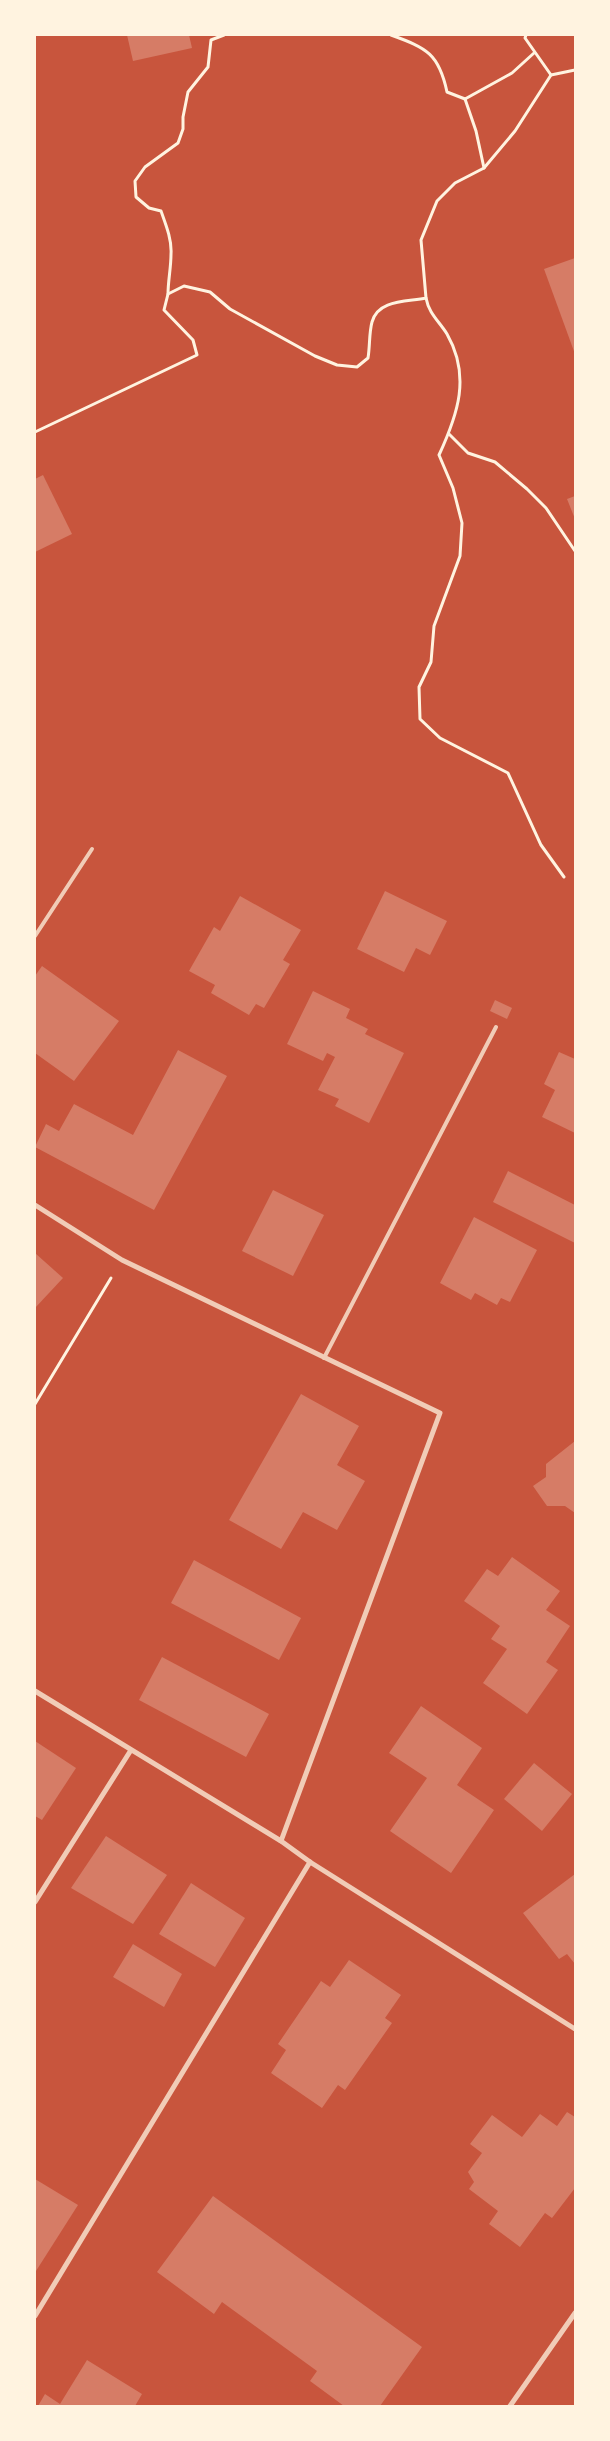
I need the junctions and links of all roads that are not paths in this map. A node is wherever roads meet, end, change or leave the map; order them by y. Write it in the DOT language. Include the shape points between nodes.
graph roads {
  1 [pos="92,849"];
  2 [pos="35,936"];
  3 [pos="496,1027"];
  4 [pos="35,1205"];
  5 [pos="324,1358"];
  6 [pos="35,1691"];
  7 [pos="131,1750"];
  8 [pos="281,1841"];
  9 [pos="310,1862"];
  10 [pos="35,1902"];
  11 [pos="575,2028"];
  12 [pos="575,2313"];
  13 [pos="35,2316"];
  14 [pos="510,2406"];
  1 -- 2 [label="lane"];
  3 -- 5 [label="lane"];
  4 -- 5 [label="street" via="122,1260"];
  5 -- 8 [label="street" via="440,1413"];
  6 -- 7 [label="street"];
  7 -- 8 [label="street"];
  7 -- 10 [label="street"];
  8 -- 9 [label="street"];
  9 -- 11 [label="street"];
  9 -- 13 [label="street"];
  12 -- 14 [label="street"];
}
